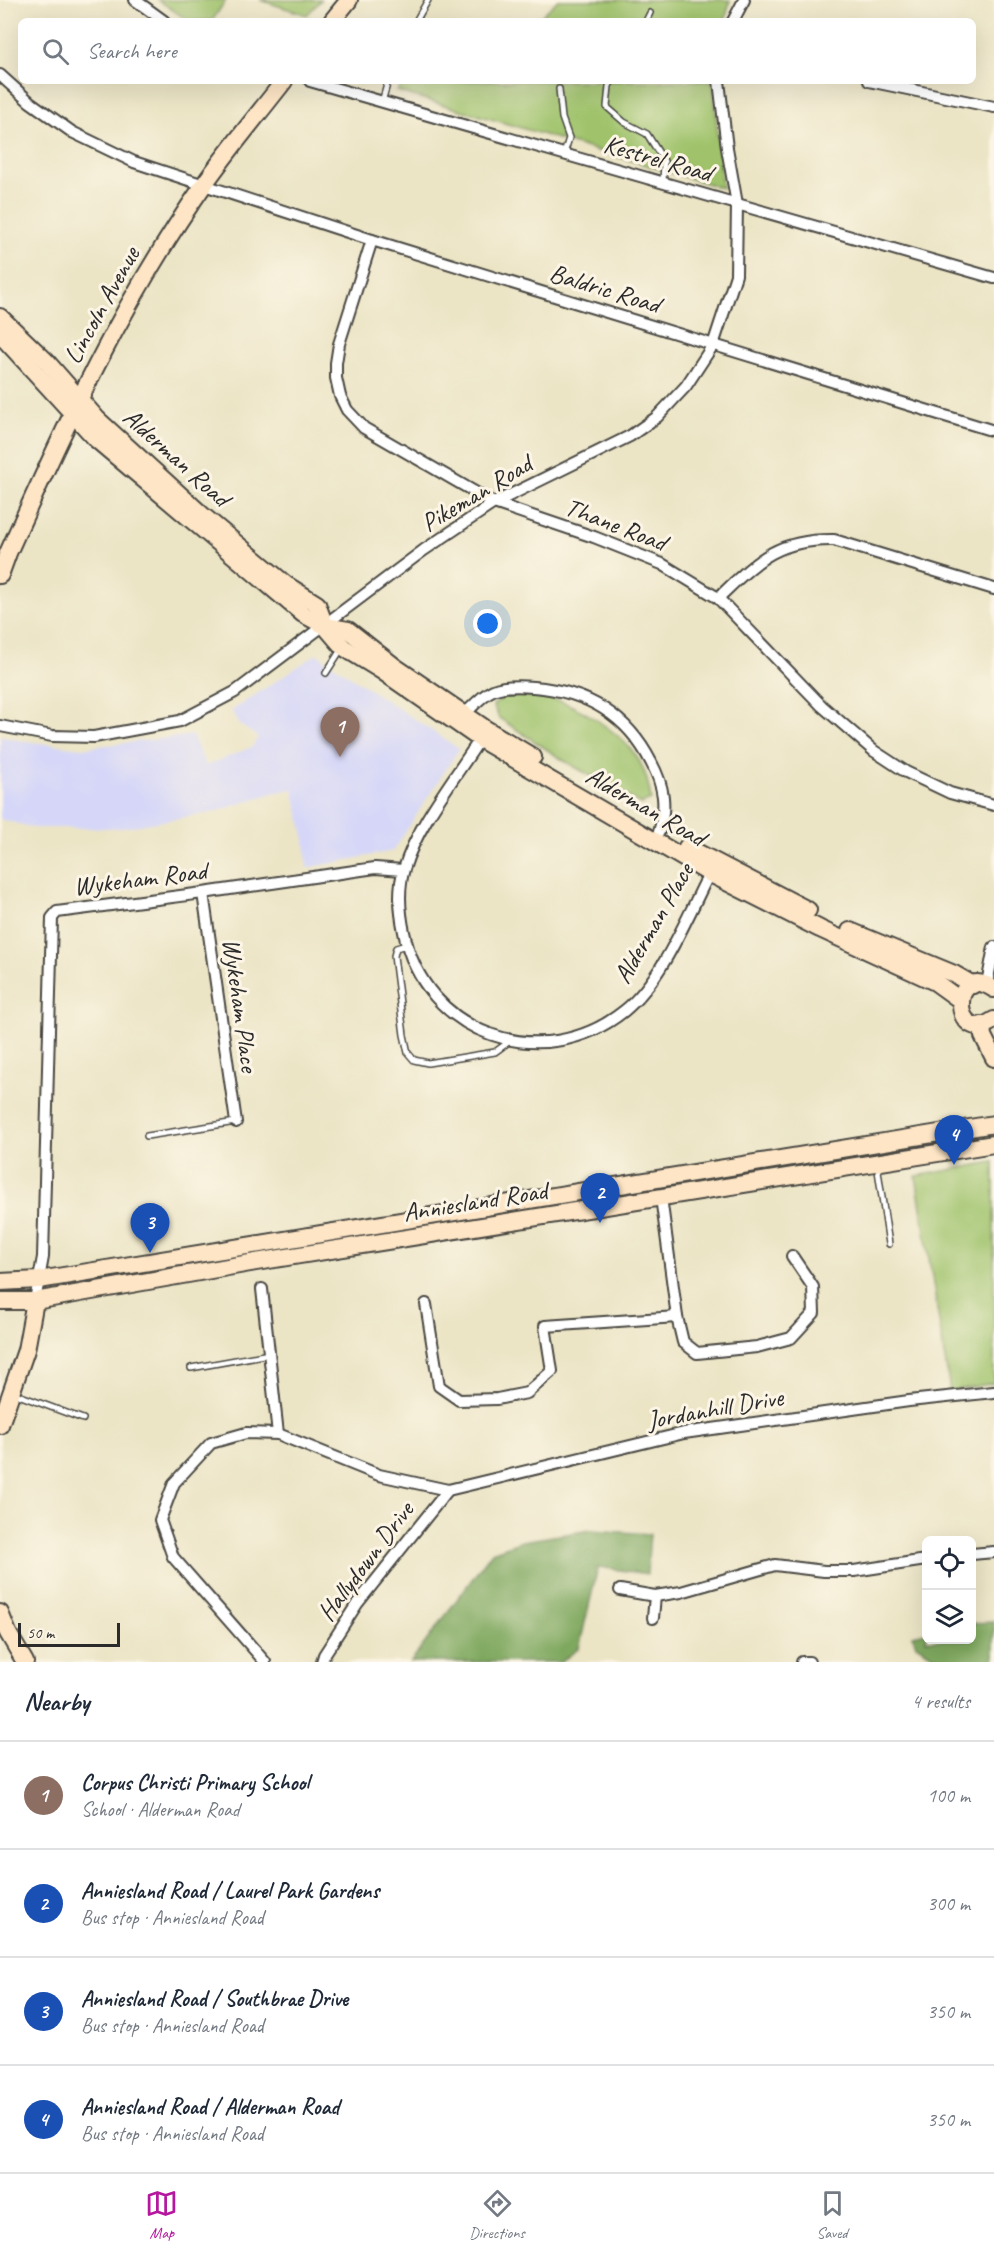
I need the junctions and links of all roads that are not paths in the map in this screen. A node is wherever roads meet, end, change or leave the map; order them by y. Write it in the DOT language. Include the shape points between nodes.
graph roads {
  1 [pos="135,0"];
  2 [pos="349,0"];
  3 [pos="428,0"];
  4 [pos="744,0"];
  5 [pos="650,14"];
  6 [pos="160,18"];
  7 [pos="334,18"];
  8 [pos="418,18"];
  9 [pos="647,18"];
  10 [pos="735,18"];
  11 [pos="0,75"];
  12 [pos="282,84"];
  13 [pos="320,84"];
  14 [pos="387,84"];
  15 [pos="610,84"];
  16 [pos="719,84"];
  17 [pos="883,84"];
  18 [pos="559,88"];
  19 [pos="382,102"];
  20 [pos="994,107"];
  21 [pos="564,154"];
  22 [pos="663,183"];
  23 [pos="203,185"];
  24 [pos="737,204"];
  25 [pos="372,240"];
  26 [pos="994,278"];
  27 [pos="0,317"];
  28 [pos="0,334"];
  29 [pos="714,345"];
  30 [pos="75,405"];
  31 [pos="994,431"];
  32 [pos="494,503"];
  33 [pos="4,551"];
  34 [pos="0,575"];
  35 [pos="994,589"];
  36 [pos="718,598"];
  37 [pos="325,626"];
  38 [pos="343,647"];
  39 [pos="326,673"];
  40 [pos="465,714"];
  41 [pos="0,726"];
  42 [pos="480,739"];
  43 [pos="994,805"];
  44 [pos="658,832"];
  45 [pos="712,868"];
  46 [pos="403,870"];
  47 [pos="203,893"];
  48 [pos="406,945"];
  49 [pos="994,947"];
  50 [pos="985,986"];
  51 [pos="960,1000"];
  52 [pos="988,1023"];
  53 [pos="510,1041"];
  54 [pos="994,1058"];
  55 [pos="236,1122"];
  56 [pos="994,1125"];
  57 [pos="147,1136"];
  58 [pos="994,1144"];
  59 [pos="877,1162"];
  60 [pos="661,1197"];
  61 [pos="533,1200"];
  62 [pos="538,1217"];
  63 [pos="889,1244"];
  64 [pos="792,1256"];
  65 [pos="39,1280"];
  66 [pos="0,1282"];
  67 [pos="262,1289"];
  68 [pos="0,1301"];
  69 [pos="35,1301"];
  70 [pos="426,1304"];
  71 [pos="677,1317"];
  72 [pos="269,1354"];
  73 [pos="191,1368"];
  74 [pos="994,1392"];
  75 [pos="12,1393"];
  76 [pos="83,1419"];
  77 [pos="0,1425"];
  78 [pos="278,1434"];
  79 [pos="448,1490"];
  80 [pos="994,1552"];
  81 [pos="976,1554"];
  82 [pos="922,1561"];
  83 [pos="620,1590"];
  84 [pos="655,1596"];
  85 [pos="0,1613"];
  86 [pos="653,1618"];
  87 [pos="25,1662"];
  88 [pos="265,1662"];
  89 [pos="322,1662"];
  90 [pos="802,1662"];
  91 [pos="809,1662"];
  1 -- 6 [label="street"];
  2 -- 7 [label="street"];
  3 -- 8 [label="lane"];
  4 -- 10 [label="street"];
  5 -- 9 [label="lane"];
  11 -- 23 [label="street, Baldric Road" via="72,132 134,162"];
  12 -- 23 [label="street, Lincoln Avenue"];
  13 -- 19 [label="street, Kestrel Road"];
  14 -- 19 [label="lane"];
  15 -- 22 [label="lane" via="607,108 647,134 664,161"];
  16 -- 24 [label="street, Pikeman Road"];
  17 -- 20 [label="street"];
  18 -- 21 [label="lane" via="569,138"];
  19 -- 21 [label="street, Kestrel Road"];
  21 -- 22 [label="street, Kestrel Road"];
  22 -- 24 [label="street, Kestrel Road"];
  23 -- 25 [label="street, Baldric Road"];
  23 -- 30 [label="street, Lincoln Avenue" via="147,274"];
  24 -- 26 [label="street, Kestrel Road"];
  24 -- 29 [label="street, Pikeman Road" via="736,275"];
  25 -- 29 [label="street, Baldric Road"];
  25 -- 32 [label="street, Thane Road" via="339,344 336,378 340,396 364,428"];
  27 -- 30 [label="street, Alderman Road" via="47,362"];
  28 -- 30 [label="street, Alderman Road"];
  29 -- 31 [label="street, Baldric Road"];
  29 -- 32 [label="street, Pikeman Road" via="686,386 657,417 630,436"];
  30 -- 33 [label="street, Lincoln Avenue"];
  30 -- 37 [label="street, Alderman Road" via="98,440 303,614"];
  32 -- 36 [label="street, Thane Road" via="662,564"];
  32 -- 37 [label="street, Pikeman Road" via="423,550"];
  33 -- 34 [label="street, Lincoln Avenue"];
  35 -- 36 [label="street" via="834,540 817,539 777,549 759,559"];
  36 -- 43 [label="street, Thane Road" via="822,706 873,751 950,793"];
  37 -- 38 [label="street, Alderman Road"];
  37 -- 40 [label="street, Alderman Road" via="348,630"];
  37 -- 41 [label="street, Pikeman Road" via="235,692 180,721 94,737 52,736"];
  38 -- 39 [label="lane"];
  38 -- 42 [label="street, Alderman Road"];
  40 -- 44 [label="street, Alderman Road"];
  40 -- 44 [label="street, Alderman Road" via="494,689 524,686 567,692 606,710 634,733 654,767 664,802"];
  42 -- 45 [label="street, Alderman Road"];
  42 -- 46 [label="street, Alderman Place" via="420,832"];
  44 -- 45 [label="street, Alderman Road"];
  45 -- 50 [label="street, Alderman Road"];
  45 -- 51 [label="street, Alderman Road" via="820,929 935,982"];
  45 -- 53 [label="street, Alderman Place" via="654,976 624,1011 580,1036 534,1043"];
  46 -- 47 [label="street, Wykeham Road" via="375,868"];
  46 -- 48 [label="street, Alderman Place" via="401,919"];
  47 -- 55 [label="street, Wykeham Place"];
  47 -- 65 [label="street, Wykeham Road" via="57,912 52,918 43,1257"];
  48 -- 53 [label="street, Alderman Place" via="445,1008 478,1030"];
  48 -- 53 [label="lane" via="396,948 394,956 404,1035 414,1060 428,1063 495,1052"];
  49 -- 50 [label="street"];
  50 -- 51 [label="street" via="967,988"];
  51 -- 52 [label="street, Alderman Road" via="965,1018 975,1025"];
  52 -- 54 [label="street, Alderman Road" via="983,1036"];
  55 -- 57 [label="lane"];
  56 -- 61 [label="street, Anniesland Road"];
  58 -- 59 [label="street, Anniesland Road"];
  59 -- 60 [label="street, Anniesland Road"];
  59 -- 63 [label="lane"];
  60 -- 62 [label="street, Anniesland Road"];
  60 -- 71 [label="street"];
  61 -- 62 [label="street"];
  61 -- 65 [label="street, Anniesland Road"];
  62 -- 69 [label="street, Anniesland Road"];
  64 -- 71 [label="street" via="813,1287 814,1313 791,1338 757,1347 697,1353 683,1342"];
  65 -- 66 [label="street, Anniesland Road"];
  65 -- 69 [label="street, Wykeham Road"];
  67 -- 72 [label="street"];
  68 -- 69 [label="street, Anniesland Road"];
  69 -- 75 [label="street" via="26,1350"];
  70 -- 71 [label="street" via="439,1386 459,1400 527,1393 552,1371 546,1326"];
  72 -- 73 [label="lane"];
  72 -- 78 [label="street"];
  74 -- 79 [label="street, Jordanhill Drive" via="684,1433"];
  75 -- 76 [label="lane"];
  75 -- 77 [label="street"];
  78 -- 79 [label="street" via="379,1475"];
  78 -- 88 [label="street" via="246,1434 211,1443 174,1484 160,1520 173,1557"];
  79 -- 89 [label="street, Hallydown Drive" via="357,1604"];
  80 -- 81 [label="street"];
  82 -- 84 [label="street" via="854,1571 776,1565"];
  83 -- 84 [label="street"];
  84 -- 86 [label="street"];
  85 -- 87 [label="street"];
  90 -- 91 [label="street"];
}
